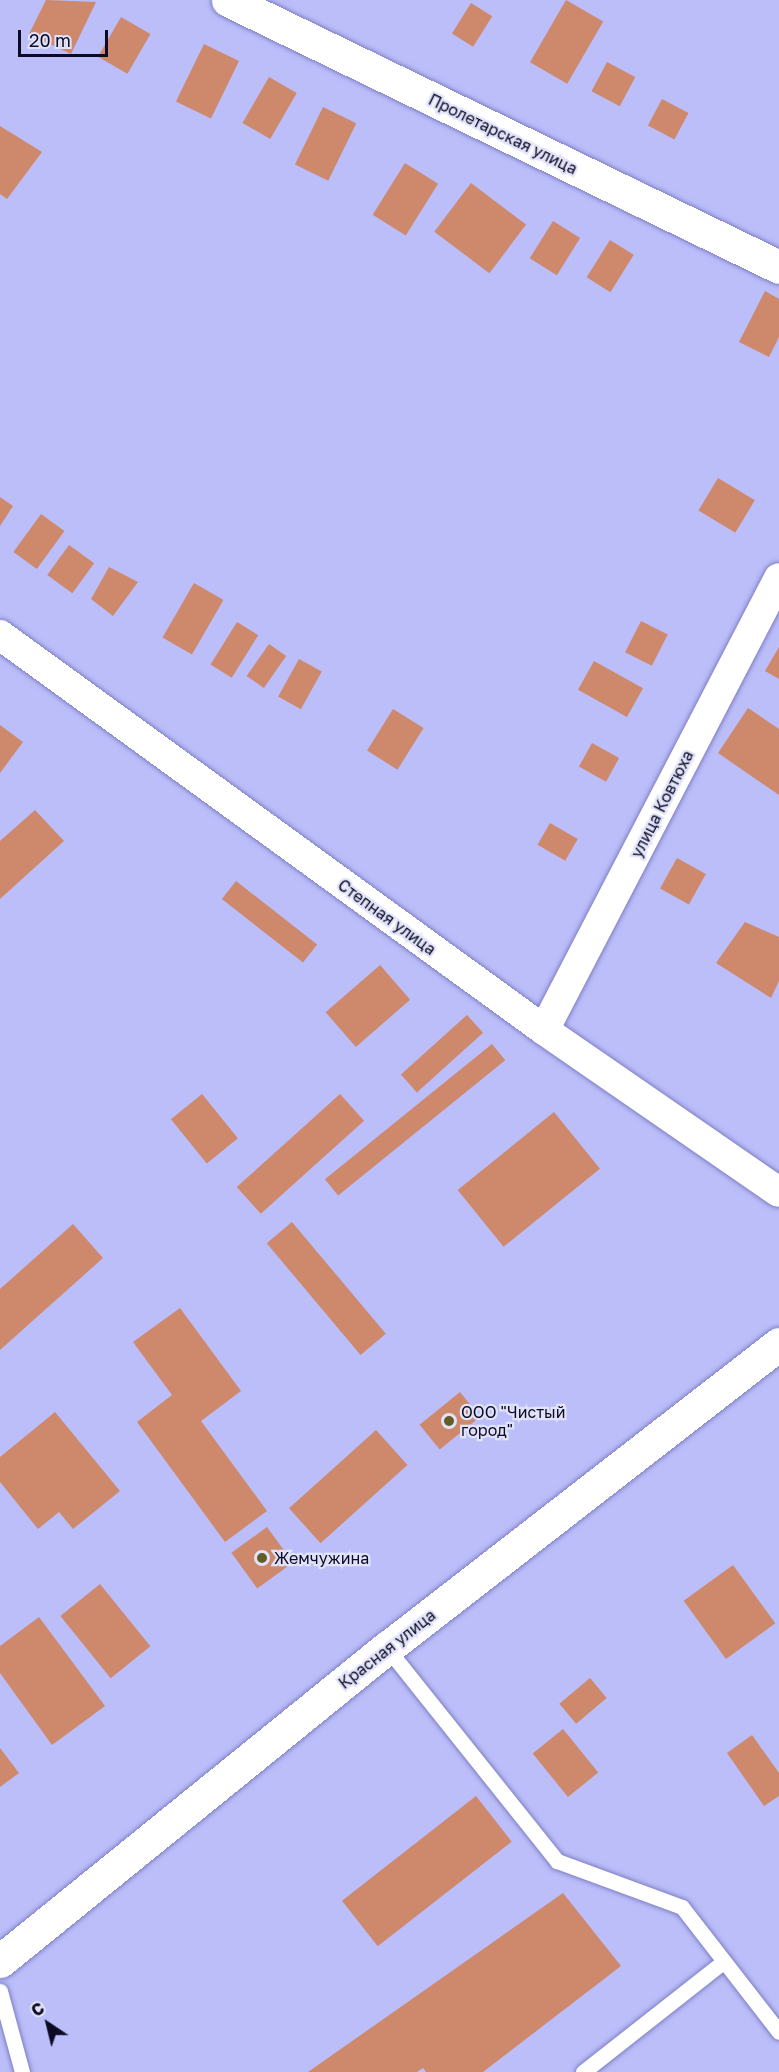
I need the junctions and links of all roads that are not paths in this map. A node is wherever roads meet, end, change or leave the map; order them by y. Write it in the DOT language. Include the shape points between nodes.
graph roads {
  1 [pos="228,0"];
  2 [pos="779,267"];
  3 [pos="779,578"];
  4 [pos="0,635"];
  5 [pos="544,1030"];
  6 [pos="779,1192"];
  7 [pos="779,1344"];
  8 [pos="387,1648"];
  9 [pos="0,1961"];
  10 [pos="724,1961"];
  11 [pos="0,1991"];
  12 [pos="779,2032"];
  13 [pos="22,2072"];
  14 [pos="583,2072"];
  1 -- 2 [label="main road, Пролетарская улица"];
  3 -- 5 [label="street, улица Ковтюха"];
  4 -- 5 [label="street, Степная улица"];
  5 -- 6 [label="street, Степная улица"];
  7 -- 8 [label="main road, Красная улица"];
  8 -- 9 [label="main road, Красная улица"];
  8 -- 10 [label="lane" via="557,1861 682,1907"];
  10 -- 12 [label="lane"];
  10 -- 14 [label="lane"];
  11 -- 13 [label="lane"];
}
